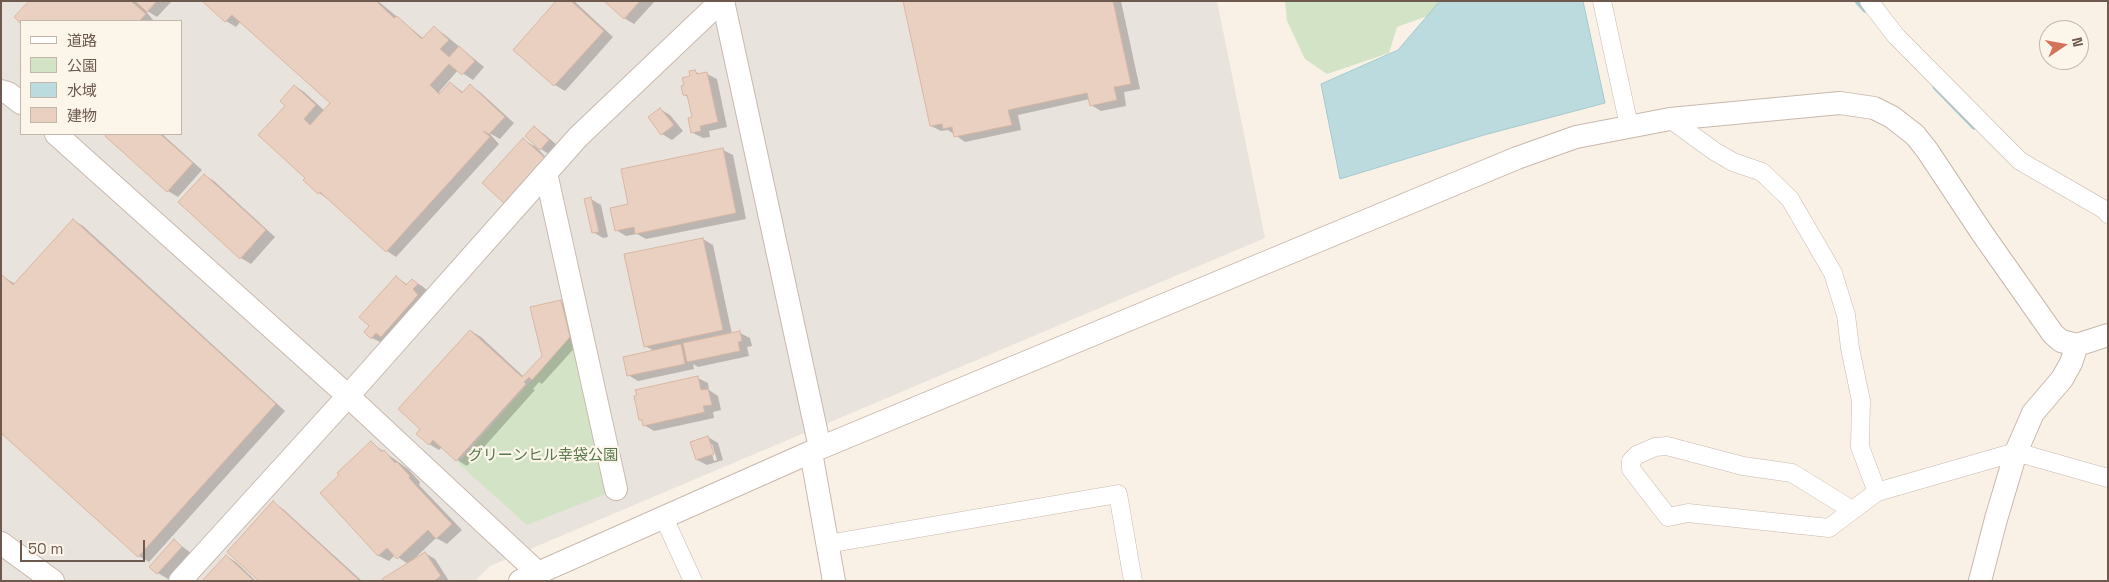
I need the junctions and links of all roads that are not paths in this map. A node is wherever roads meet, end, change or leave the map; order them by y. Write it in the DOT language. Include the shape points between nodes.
graph roads {
  1 [pos="722,1"];
  2 [pos="1602,1"];
  3 [pos="1869,1"];
  4 [pos="1,91"];
  5 [pos="20,102"];
  6 [pos="1670,119"];
  7 [pos="1629,126"];
  8 [pos="57,135"];
  9 [pos="546,173"];
  10 [pos="2108,214"];
  11 [pos="2108,335"];
  12 [pos="2076,344"];
  13 [pos="348,396"];
  14 [pos="816,450"];
  15 [pos="2016,452"];
  16 [pos="2108,478"];
  17 [pos="616,489"];
  18 [pos="1877,492"];
  19 [pos="1852,510"];
  20 [pos="664,518"];
  21 [pos="1,543"];
  22 [pos="827,544"];
  23 [pos="528,576"];
  24 [pos="53,581"];
  25 [pos="180,581"];
  26 [pos="693,581"];
  27 [pos="834,581"];
  28 [pos="1134,581"];
  29 [pos="1980,581"];
  1 -- 9 [label="street" via="578,137"];
  1 -- 14 [label="street"];
  2 -- 7 [label="street"];
  3 -- 10 [label="street" via="1896,36 2020,161"];
  4 -- 5 [label="street" via="8,92"];
  6 -- 7 [label="street"];
  6 -- 12 [label="street" via="1840,104 1874,108 1892,117 1915,135 1927,150 2053,334 2061,341"];
  6 -- 18 [label="street" via="1714,151 1769,178 1790,198 1833,273 1846,315 1861,400 1860,447"];
  7 -- 14 [label="street" via="1576,137 1517,158"];
  8 -- 13 [label="street"];
  9 -- 13 [label="street"];
  9 -- 17 [label="street"];
  11 -- 12 [label="street"];
  12 -- 15 [label="street" via="2072,363 2033,413"];
  13 -- 23 [label="street"];
  13 -- 25 [label="street"];
  14 -- 20 [label="street"];
  14 -- 22 [label="street"];
  15 -- 16 [label="street"];
  15 -- 18 [label="street"];
  15 -- 29 [label="street"];
  18 -- 19 [label="street"];
  19 -- 19 [label="street" via="1829,528 1688,513 1668,516 1631,469 1632,461 1637,454 1667,446 1743,466 1792,473"];
  20 -- 23 [label="street"];
  20 -- 26 [label="street"];
  21 -- 24 [label="street"];
  22 -- 27 [label="street"];
  22 -- 28 [label="street" via="1118,494"];
}
